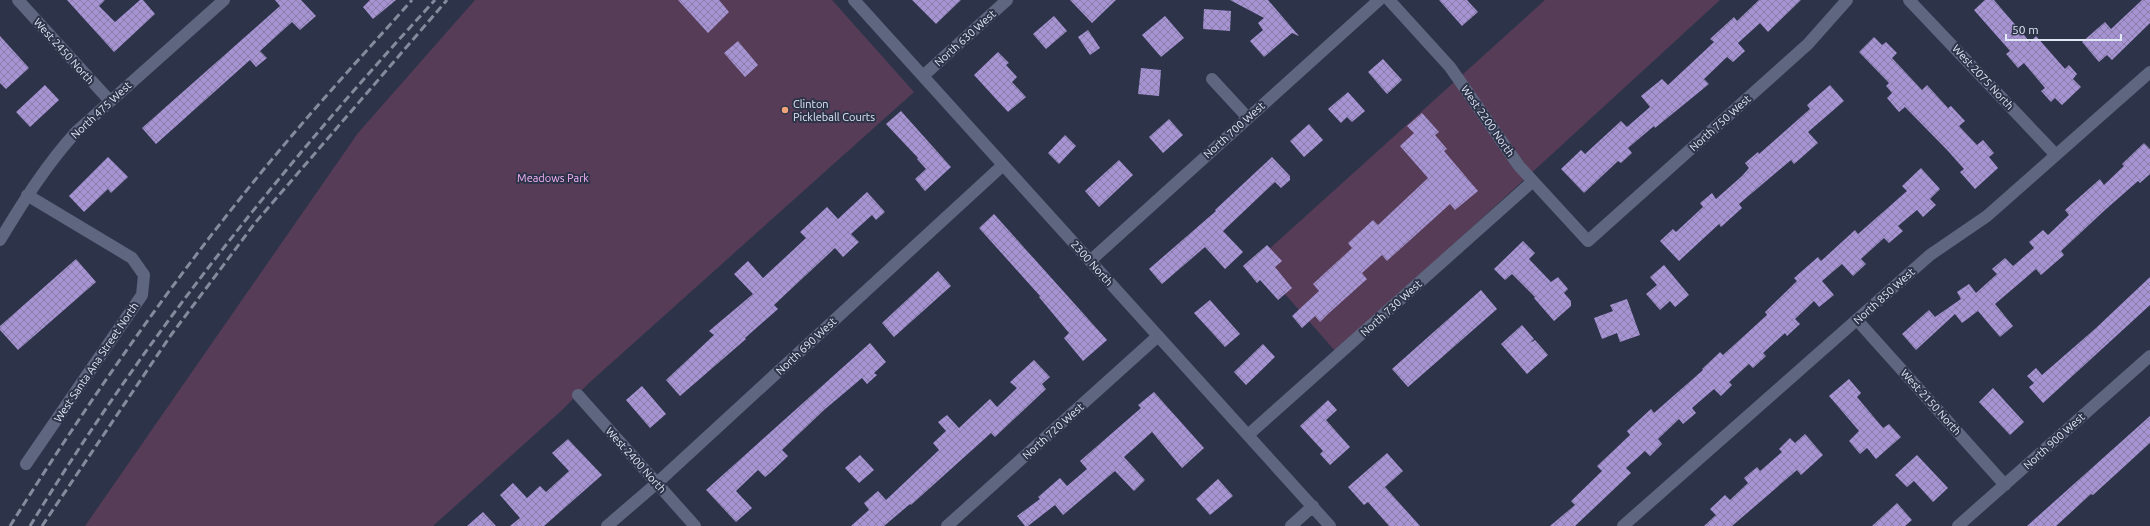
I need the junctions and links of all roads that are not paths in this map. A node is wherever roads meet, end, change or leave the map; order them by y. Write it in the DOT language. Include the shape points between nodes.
graph roads {
  1 [pos="18,0"];
  2 [pos="224,0"];
  3 [pos="854,0"];
  4 [pos="1007,0"];
  5 [pos="1378,0"];
  6 [pos="1389,0"];
  7 [pos="1847,0"];
  8 [pos="1909,0"];
  9 [pos="2150,72"];
  10 [pos="923,76"];
  11 [pos="1212,79"];
  12 [pos="110,101"];
  13 [pos="1248,118"];
  14 [pos="2056,155"];
  15 [pos="1003,165"];
  16 [pos="1533,181"];
  17 [pos="27,195"];
  18 [pos="0,240"];
  19 [pos="1588,241"];
  20 [pos="1090,260"];
  21 [pos="1857,320"];
  22 [pos="1158,336"];
  23 [pos="2150,356"];
  24 [pos="578,395"];
  25 [pos="1248,435"];
  26 [pos="26,464"];
  27 [pos="657,483"];
  28 [pos="2005,485"];
  29 [pos="1313,506"];
  30 [pos="607,526"];
  31 [pos="695,526"];
  32 [pos="947,526"];
  33 [pos="1291,526"];
  34 [pos="1330,526"];
  35 [pos="1623,526"];
  36 [pos="1958,526"];
  1 -- 12 [label="street, West 2450 North"];
  2 -- 12 [label="street, North 475 West"];
  3 -- 10 [label="street, 2300 North"];
  4 -- 10 [label="street, North 630 West"];
  5 -- 13 [label="street, North 700 West"];
  6 -- 16 [label="street, West 2200 North" via="1450,67 1519,166"];
  7 -- 19 [label="street, North 750 West" via="1808,44"];
  8 -- 14 [label="street, West 2075 North"];
  9 -- 14 [label="street, North 850 West"];
  10 -- 15 [label="street, 2300 North"];
  11 -- 13 [label="street"];
  12 -- 17 [label="street, North 475 West" via="55,154"];
  13 -- 20 [label="street, North 700 West"];
  14 -- 21 [label="street, North 850 West" via="1987,216 1930,255"];
  15 -- 20 [label="street, 2300 North"];
  15 -- 27 [label="street, North 690 West"];
  16 -- 19 [label="street, West 2200 North"];
  16 -- 25 [label="street, North 730 West"];
  17 -- 18 [label="street, North 475 West"];
  17 -- 26 [label="street, West Santa Ana Street North" via="132,258 144,275 142,295"];
  20 -- 22 [label="street, 2300 North"];
  21 -- 28 [label="street, West 2150 North"];
  21 -- 35 [label="street, North 850 West"];
  22 -- 25 [label="street, 2300 North"];
  22 -- 32 [label="street, North 720 West"];
  23 -- 28 [label="street, North 900 West"];
  24 -- 27 [label="street, West 2400 North"];
  25 -- 29 [label="street, 2300 North"];
  27 -- 30 [label="street, North 690 West"];
  27 -- 31 [label="street, West 2400 North"];
  28 -- 36 [label="street, North 900 West"];
  29 -- 33 [label="street"];
  29 -- 34 [label="street, 2300 North"];
}
